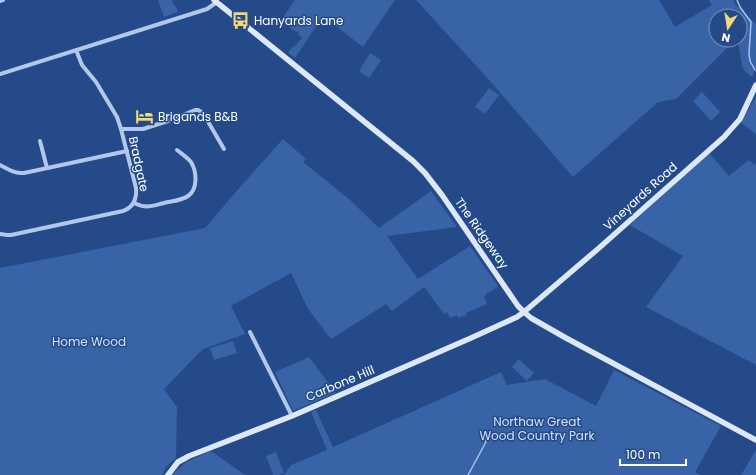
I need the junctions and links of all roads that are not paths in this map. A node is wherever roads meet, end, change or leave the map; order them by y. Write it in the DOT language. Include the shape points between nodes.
graph roads {
  1 [pos="215,1"];
  2 [pos="76,50"];
  3 [pos="0,74"];
  4 [pos="756,85"];
  5 [pos="121,129"];
  6 [pos="40,141"];
  7 [pos="177,150"];
  8 [pos="224,150"];
  9 [pos="127,151"];
  10 [pos="0,164"];
  11 [pos="47,168"];
  12 [pos="134,203"];
  13 [pos="0,234"];
  14 [pos="524,312"];
  15 [pos="250,332"];
  16 [pos="292,416"];
  17 [pos="756,440"];
  18 [pos="168,475"];
  1 -- 2 [label="street" via="207,8"];
  1 -- 14 [label="street, The Ridgeway" via="397,147 425,173"];
  2 -- 3 [label="street"];
  2 -- 5 [label="street, Bradgate" via="84,69 96,82"];
  4 -- 14 [label="street, Vineyards Road" via="740,119 724,137"];
  5 -- 8 [label="street" via="143,129 198,110 203,113"];
  5 -- 9 [label="street, Bradgate"];
  6 -- 11 [label="street"];
  7 -- 12 [label="street" via="193,167 196,177 192,191 186,198 146,207"];
  9 -- 11 [label="street"];
  9 -- 12 [label="street, Bradgate" via="136,192"];
  10 -- 11 [label="street" via="20,173"];
  12 -- 13 [label="street, Bradgate" via="123,211 11,235"];
  14 -- 16 [label="street, Carbone Hill" via="465,341"];
  14 -- 17 [label="street, The Ridgeway" via="566,338"];
  15 -- 16 [label="street"];
  16 -- 18 [label="street, Carbone Hill" via="189,456 178,462"];
}
